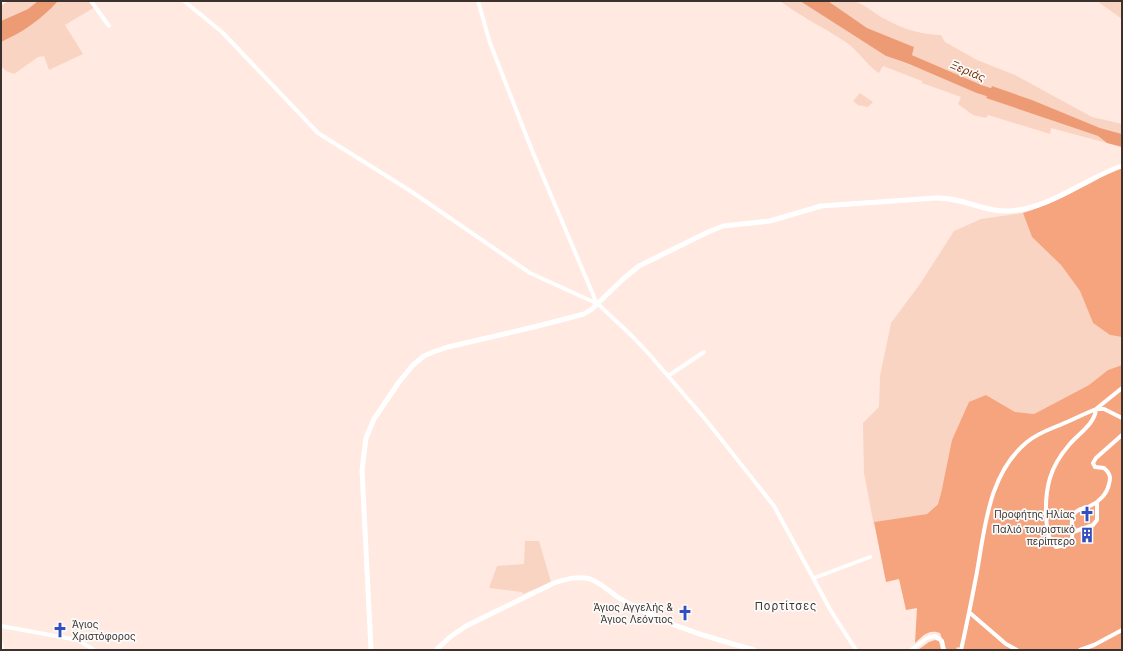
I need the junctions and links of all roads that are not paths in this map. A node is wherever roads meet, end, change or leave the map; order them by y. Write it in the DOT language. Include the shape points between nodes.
graph roads {
  1 [pos="5,1"];
  2 [pos="91,1"];
  3 [pos="184,1"];
  4 [pos="478,1"];
  5 [pos="1,3"];
  6 [pos="109,26"];
  7 [pos="1122,166"];
  8 [pos="598,304"];
  9 [pos="704,352"];
  10 [pos="668,376"];
  11 [pos="1122,388"];
  12 [pos="1096,409"];
  13 [pos="1122,418"];
  14 [pos="1122,435"];
  15 [pos="1097,502"];
  16 [pos="1073,532"];
  17 [pos="870,557"];
  18 [pos="814,578"];
  19 [pos="970,614"];
  20 [pos="1,626"];
  21 [pos="1122,630"];
  22 [pos="1,643"];
  23 [pos="2,650"];
  24 [pos="94,650"];
  25 [pos="371,650"];
  26 [pos="436,650"];
  27 [pos="754,650"];
  28 [pos="856,650"];
  29 [pos="911,650"];
  30 [pos="944,650"];
  31 [pos="961,650"];
  32 [pos="1017,650"];
  33 [pos="1080,650"];
  1 -- 5 [label="street"];
  2 -- 6 [label="street"];
  3 -- 8 [label="street" via="227,36 318,133 412,192 530,273"];
  4 -- 8 [label="street" via="490,43 531,148"];
  7 -- 8 [label="street" via="1054,199 1018,210 992,210 951,198 936,198 822,206 770,221 720,227 639,266"];
  8 -- 10 [label="street" via="633,337"];
  8 -- 25 [label="street" via="579,316 428,354 413,365 374,419 366,438 362,470"];
  9 -- 10 [label="street"];
  10 -- 18 [label="street" via="774,506"];
  11 -- 12 [label="street"];
  12 -- 13 [label="street" via="1104,409"];
  12 -- 16 [label="street" via="1093,419 1068,446 1049,477 1046,493 1047,531 1052,543 1056,547 1062,546 1070,541"];
  12 -- 19 [label="street" via="1041,432 1026,442 1003,470 994,489 986,520"];
  14 -- 15 [label="street" via="1096,458 1094,463 1095,468 1104,468 1110,476 1107,492"];
  15 -- 16 [label="street" via="1097,520"];
  15 -- 16 [label="street" via="1079,509 1073,515"];
  17 -- 18 [label="street"];
  18 -- 28 [label="street"];
  19 -- 31 [label="street"];
  19 -- 32 [label="street"];
  20 -- 24 [label="street" via="78,640"];
  21 -- 33 [label="street"];
  22 -- 23 [label="street"];
  26 -- 27 [label="street" via="466,626 554,583 570,578 582,578 592,580 661,620"];
  29 -- 30 [label="street" via="927,638 935,636 942,641"];
}
